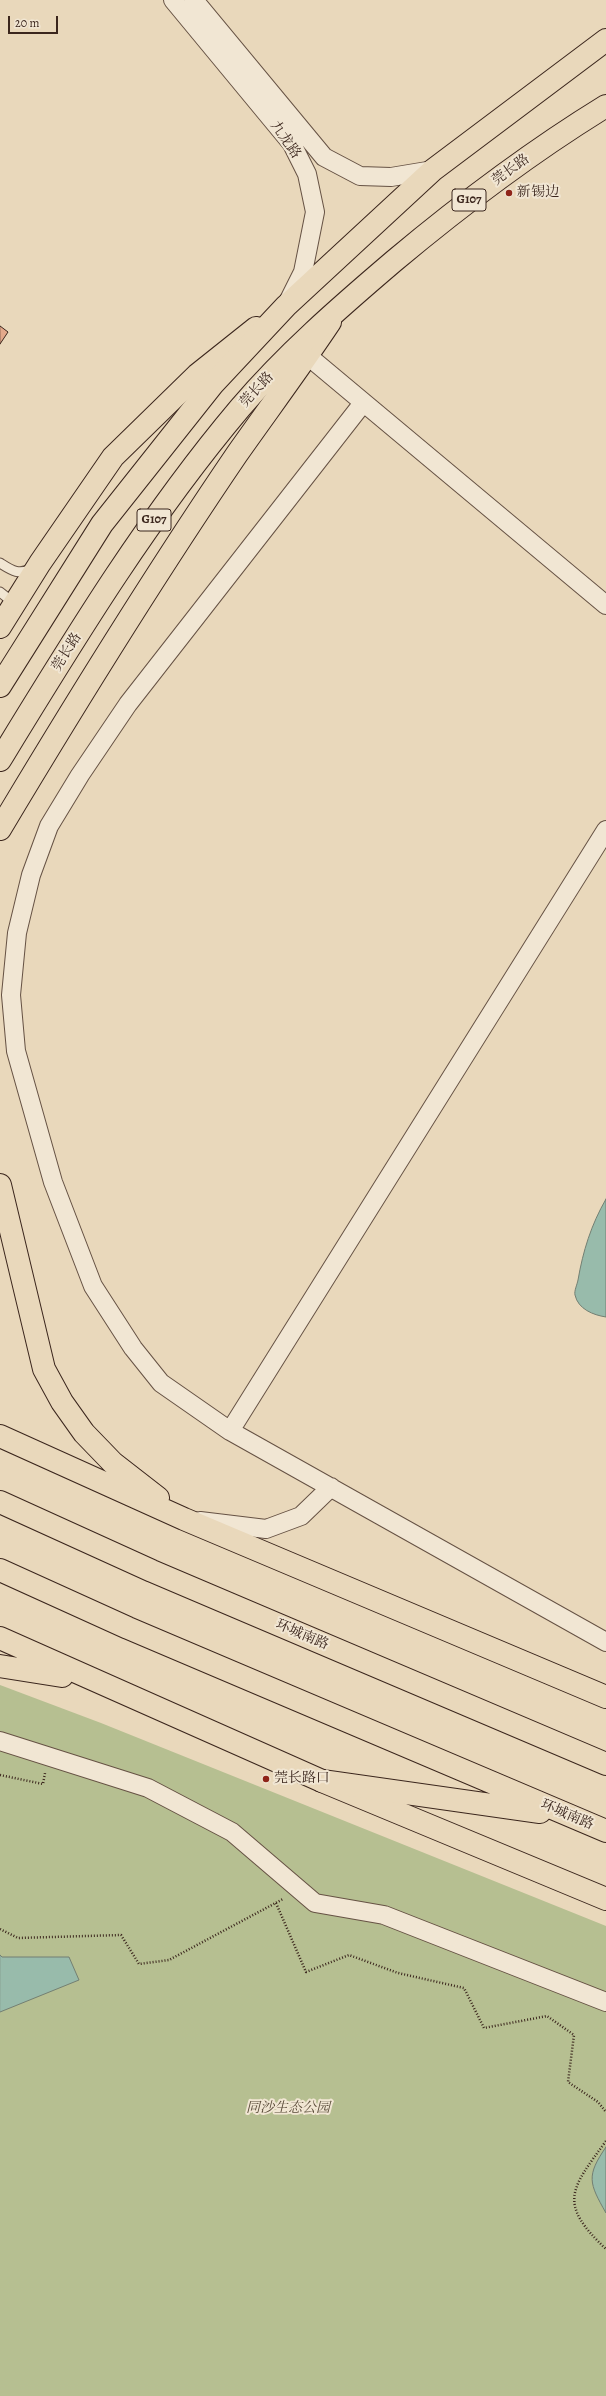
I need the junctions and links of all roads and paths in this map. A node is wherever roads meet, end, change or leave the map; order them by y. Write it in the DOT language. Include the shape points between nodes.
graph roads {
  1 [pos="173,0"];
  2 [pos="194,0"];
  3 [pos="606,40"];
  4 [pos="606,51"];
  5 [pos="571,64"];
  6 [pos="606,106"];
  7 [pos="433,170"];
  8 [pos="286,306"];
  9 [pos="341,306"];
  10 [pos="308,356"];
  11 [pos="363,403"];
  12 [pos="0,563"];
  13 [pos="40,563"];
  14 [pos="0,592"];
  15 [pos="606,605"];
  16 [pos="4,622"];
  17 [pos="0,686"];
  18 [pos="0,760"];
  19 [pos="0,829"];
  20 [pos="606,830"];
  21 [pos="0,1185"];
  22 [pos="230,1431"];
  23 [pos="0,1436"];
  24 [pos="331,1487"];
  25 [pos="0,1502"];
  26 [pos="184,1519"];
  27 [pos="0,1570"];
  28 [pos="0,1638"];
  29 [pos="606,1642"];
  30 [pos="0,1666"];
  31 [pos="103,1685"];
  32 [pos="606,1697"];
  33 [pos="0,1741"];
  34 [pos="48,1756"];
  35 [pos="606,1764"];
  36 [pos="0,1775"];
  37 [pos="322,1781"];
  38 [pos="571,1816"];
  39 [pos="606,1831"];
  40 [pos="300,1890"];
  41 [pos="606,1899"];
  42 [pos="276,1903"];
  43 [pos="0,1929"];
  44 [pos="606,2002"];
  45 [pos="606,2112"];
  46 [pos="606,2141"];
  47 [pos="606,2249"];
  1 -- 8 [label="street, 九龙路" via="292,144 307,174 315,212 303,272"];
  2 -- 7 [label="street, 九龙路" via="324,157 360,176 391,178"];
  3 -- 5 [label="main road, G107"];
  4 -- 5 [label="main road"];
  5 -- 7 [label="main road, G107" via="533,96 483,130"];
  6 -- 9 [label="main road, 莞长路 / G107" via="566,130 455,210"];
  7 -- 8 [label="main road, G107"];
  8 -- 13 [label="main road" via="197,375 113,457"];
  8 -- 17 [label="main road, G107" via="213,384 102,524"];
  9 -- 10 [label="main road"];
  9 -- 18 [label="main road, 莞长路 / G107" via="297,348 202,455 133,548"];
  10 -- 11 [label="street"];
  10 -- 19 [label="main road" via="185,533 64,722"];
  11 -- 15 [label="street"];
  11 -- 22 [label="street" via="128,704 80,775 49,826 31,875 17,933 11,995 16,1051 53,1182 93,1286 134,1348 161,1383"];
  12 -- 13 [label="lane" via="15,572 27,571"];
  13 -- 16 [label="main road"];
  14 -- 16 [label="lane" via="10,600"];
  20 -- 22 [label="street"];
  21 -- 26 [label="main road" via="44,1369 58,1395 84,1433 113,1463"];
  22 -- 24 [label="street"];
  23 -- 26 [label="main road"];
  24 -- 26 [label="street" via="301,1516 266,1529"];
  24 -- 29 [label="street"];
  25 -- 35 [label="main road, 环城南路" via="152,1571"];
  26 -- 32 [label="main road"];
  27 -- 38 [label="main road, 环城南路" via="128,1628"];
  28 -- 31 [label="main road"];
  30 -- 31 [label="main road"];
  31 -- 37 [label="main road"];
  33 -- 34 [label="street"];
  34 -- 36 [label="path" via="43,1784"];
  34 -- 40 [label="street" via="148,1788 232,1832"];
  37 -- 38 [label="main road"];
  37 -- 41 [label="main road"];
  38 -- 39 [label="main road, 环城南路"];
  40 -- 42 [label="path"];
  40 -- 44 [label="street" via="315,1903 384,1914"];
  42 -- 43 [label="path" via="169,1960 140,1964 121,1935 18,1938"];
  42 -- 45 [label="path" via="306,1972 349,1954 398,1973 464,1988 484,2028 547,2016 574,2035 568,2082 598,2102"];
  46 -- 47 [label="path" via="578,2178 572,2197 582,2224"];
}
